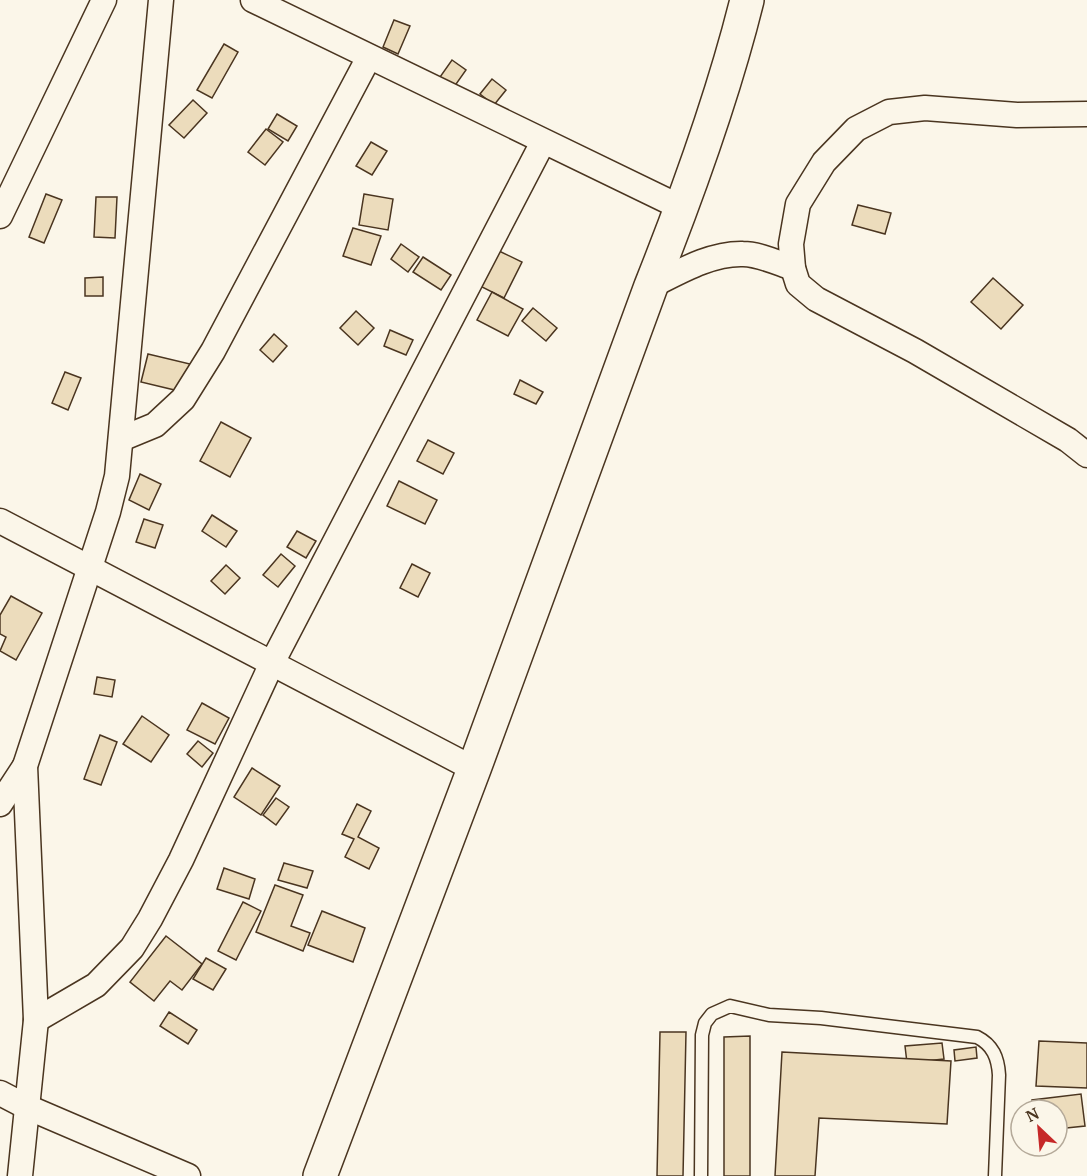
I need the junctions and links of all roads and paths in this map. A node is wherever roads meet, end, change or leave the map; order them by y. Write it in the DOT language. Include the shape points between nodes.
graph roads {
  1 [pos="104,0"];
  2 [pos="161,0"];
  3 [pos="253,0"];
  4 [pos="747,0"];
  5 [pos="369,57"];
  6 [pos="1087,114"];
  7 [pos="543,142"];
  8 [pos="682,208"];
  9 [pos="0,216"];
  10 [pos="793,268"];
  11 [pos="651,286"];
  12 [pos="121,439"];
  13 [pos="1087,455"];
  14 [pos="0,521"];
  15 [pos="90,568"];
  16 [pos="272,663"];
  17 [pos="25,766"];
  18 [pos="474,769"];
  19 [pos="0,804"];
  20 [pos="36,1020"];
  21 [pos="0,1093"];
  22 [pos="27,1107"];
  23 [pos="20,1176"];
  24 [pos="188,1176"];
  25 [pos="320,1176"];
  26 [pos="701,1176"];
  27 [pos="995,1176"];
  1 -- 9 [label="street"];
  2 -- 12 [label="street"];
  3 -- 5 [label="street"];
  4 -- 8 [label="main road"];
  5 -- 7 [label="street"];
  5 -- 12 [label="street" via="213,351 183,399 155,425"];
  6 -- 10 [label="street" via="925,108 889,112 856,129 824,162 798,204 791,244"];
  7 -- 8 [label="street"];
  7 -- 16 [label="street"];
  8 -- 11 [label="main road"];
  10 -- 11 [label="street" via="745,254 717,257"];
  10 -- 13 [label="street" via="798,284 816,299 915,351 1068,440"];
  11 -- 18 [label="main road"];
  12 -- 15 [label="street" via="117,476"];
  14 -- 15 [label="street"];
  15 -- 16 [label="street"];
  15 -- 17 [label="street"];
  16 -- 18 [label="street"];
  16 -- 20 [label="street" via="181,860 132,948 96,984"];
  17 -- 19 [label="street"];
  17 -- 20 [label="street"];
  18 -- 25 [label="main road"];
  20 -- 22 [label="street"];
  21 -- 22 [label="street"];
  22 -- 23 [label="street"];
  22 -- 24 [label="street"];
  26 -- 27 [label="lane" via="702,1035 711,1014 730,1006 769,1016 821,1018 985,1041 993,1050 999,1075"];
}
